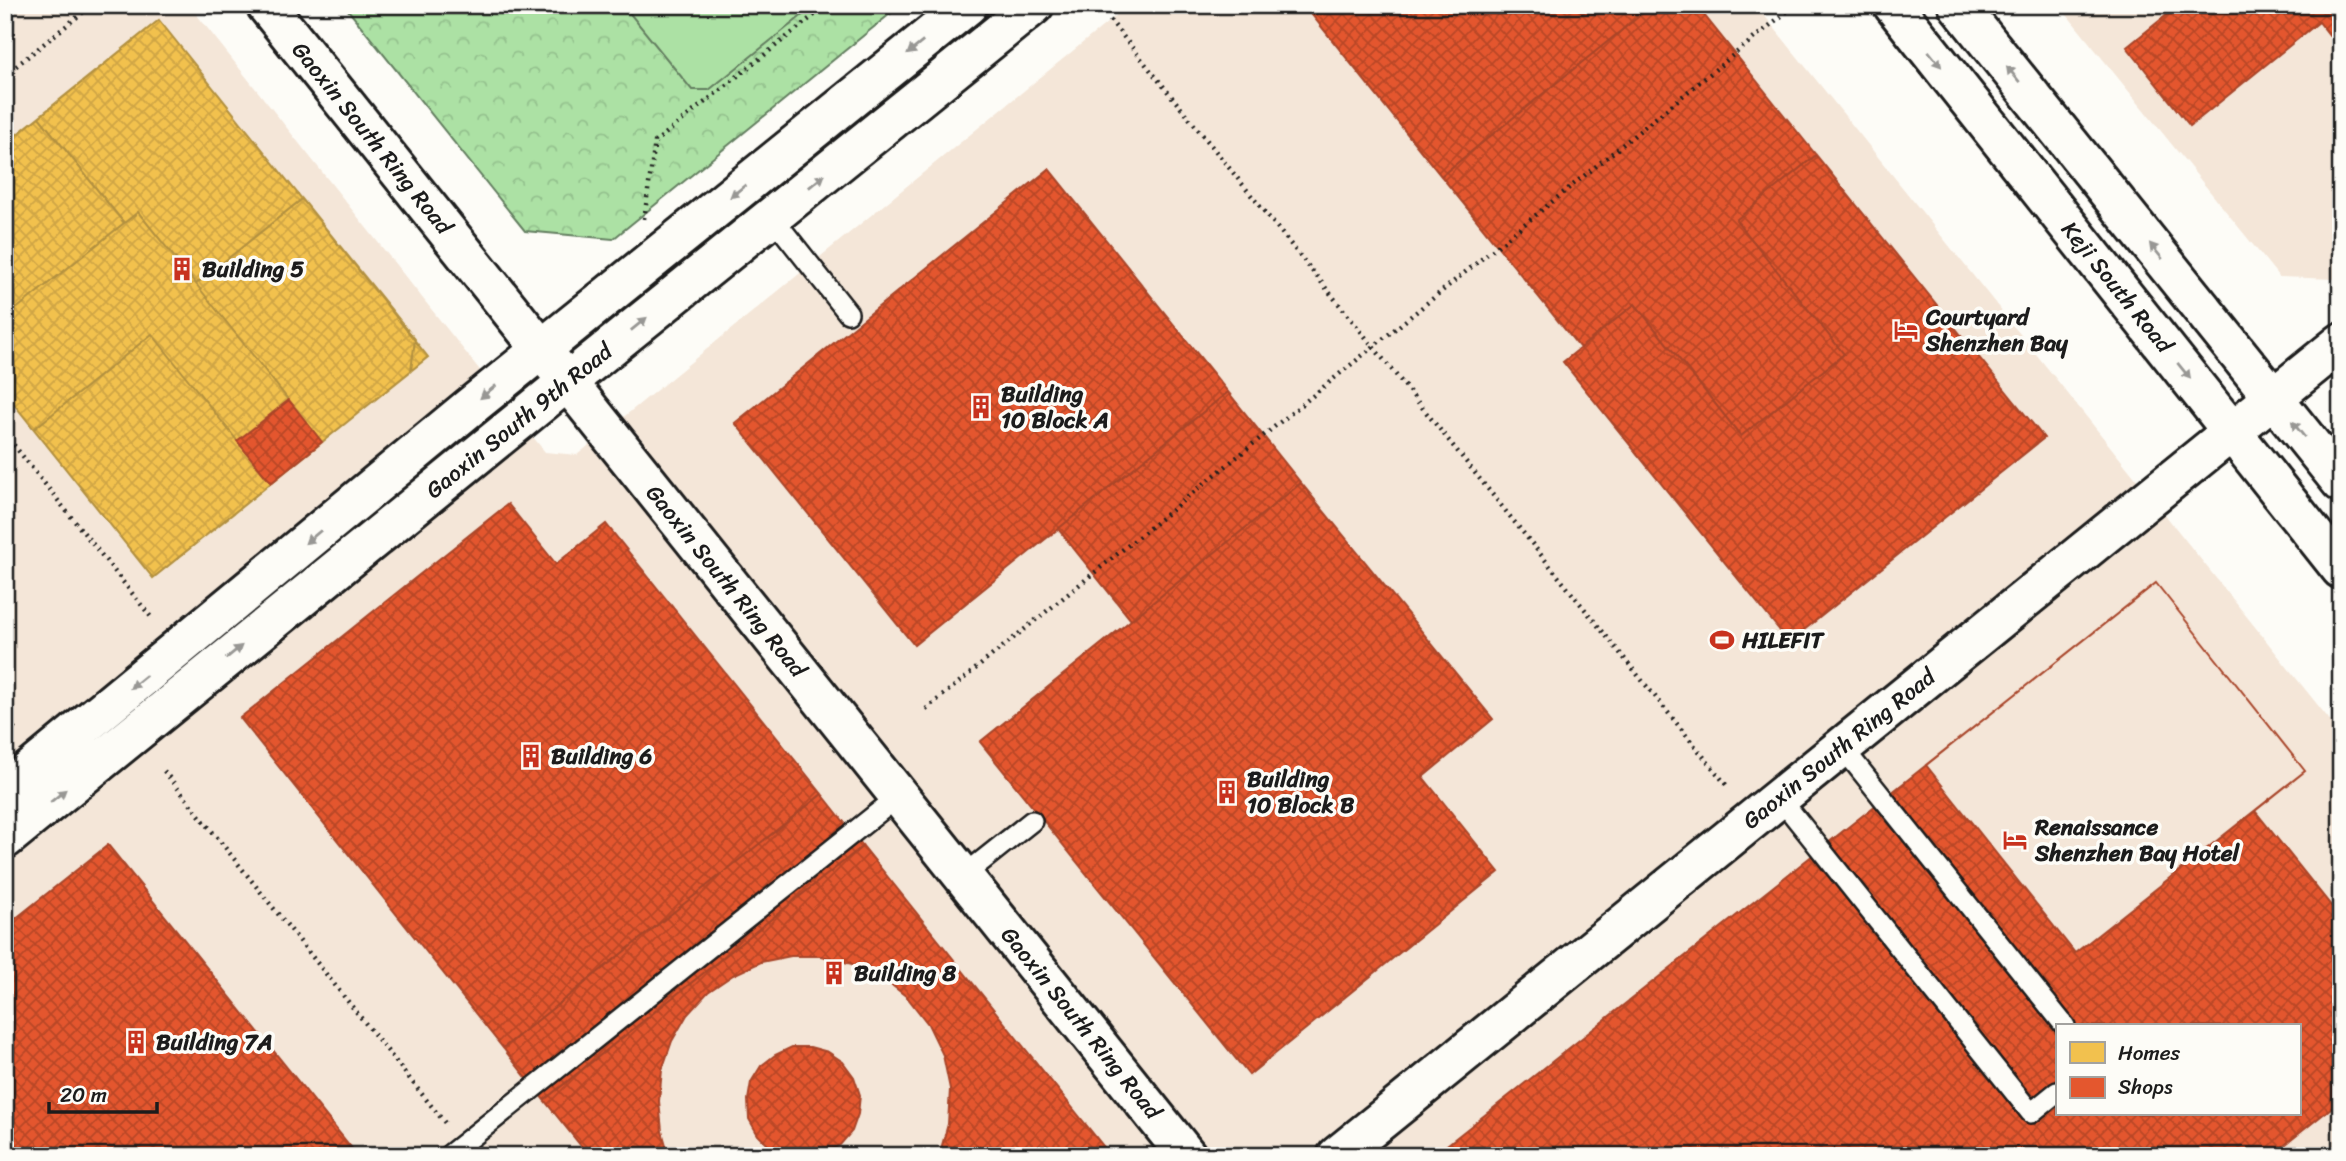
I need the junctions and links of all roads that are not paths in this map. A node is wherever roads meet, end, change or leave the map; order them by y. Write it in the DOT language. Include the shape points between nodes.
graph roads {
  1 [pos="265,5"];
  2 [pos="968,5"];
  3 [pos="1034,5"];
  4 [pos="1893,5"];
  5 [pos="1958,5"];
  6 [pos="772,217"];
  7 [pos="848,313"];
  8 [pos="2341,344"];
  9 [pos="541,349"];
  10 [pos="567,382"];
  11 [pos="2273,398"];
  12 [pos="2232,431"];
  13 [pos="2341,482"];
  14 [pos="2341,569"];
  15 [pos="1842,747"];
  16 [pos="5,791"];
  17 [pos="899,796"];
  18 [pos="1779,797"];
  19 [pos="1032,821"];
  20 [pos="5,839"];
  21 [pos="964,876"];
  22 [pos="2063,1024"];
  23 [pos="2056,1093"];
  24 [pos="455,1150"];
  25 [pos="1188,1156"];
  26 [pos="1338,1156"];
  1 -- 9 [label="street, Gaoxin South Ring Road"];
  2 -- 9 [label="street, Gaoxin South 9th Road, one-way"];
  6 -- 3 [label="street, Gaoxin South 9th Road, one-way"];
  4 -- 12 [label="street, Keji South Road, one-way"];
  11 -- 5 [label="street, one-way"];
  6 -- 7 [label="lane"];
  10 -- 6 [label="street, Gaoxin South 9th Road, one-way"];
  8 -- 11 [label="street, Gaoxin South Ring Road"];
  9 -- 10 [label="street, Gaoxin South Ring Road"];
  9 -- 16 [label="street, Gaoxin South 9th Road, one-way"];
  10 -- 17 [label="street, Gaoxin South Ring Road"];
  20 -- 10 [label="street, Gaoxin South 9th Road, one-way"];
  11 -- 12 [label="street, Gaoxin South Ring Road"];
  13 -- 11 [label="street, one-way"];
  12 -- 14 [label="street, Keji South Road"];
  12 -- 15 [label="street, Gaoxin South Ring Road"];
  15 -- 18 [label="street, Gaoxin South Ring Road"];
  15 -- 22 [label="lane"];
  17 -- 21 [label="street, Gaoxin South Ring Road"];
  17 -- 24 [label="lane"];
  18 -- 23 [label="lane" via="2031,1113"];
  18 -- 26 [label="street, Gaoxin South Ring Road"];
  19 -- 21 [label="lane"];
  21 -- 25 [label="street, Gaoxin South Ring Road"];
}
